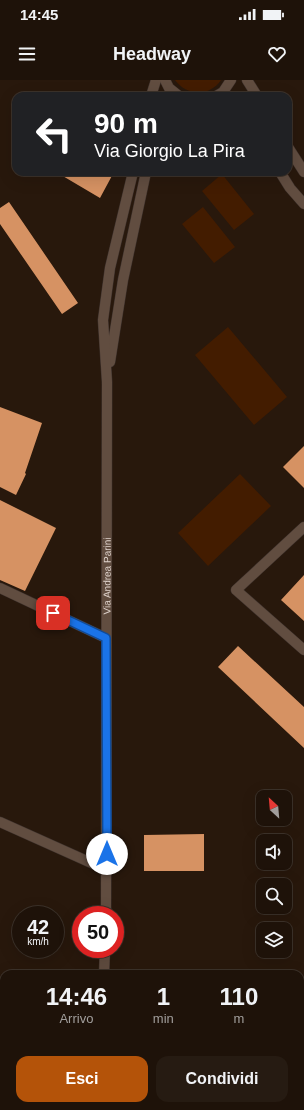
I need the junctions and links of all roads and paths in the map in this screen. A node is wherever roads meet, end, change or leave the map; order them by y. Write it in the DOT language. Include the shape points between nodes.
graph roads {
  1 [pos="156,80"];
  2 [pos="164,80"];
  3 [pos="232,80"];
  4 [pos="247,80"];
  5 [pos="152,92"];
  6 [pos="174,92"];
  7 [pos="223,92"];
  8 [pos="254,92"];
  9 [pos="292,153"];
  10 [pos="304,172"];
  11 [pos="132,176"];
  12 [pos="145,176"];
  13 [pos="282,176"];
  14 [pos="304,204"];
  15 [pos="107,382"];
  16 [pos="304,527"];
  17 [pos="0,588"];
  18 [pos="106,638"];
  19 [pos="304,650"];
  20 [pos="0,822"];
  21 [pos="107,870"];
  22 [pos="107,906"];
  23 [pos="105,958"];
  24 [pos="104,970"];
  1 -- 5 [label="main road"];
  2 -- 6 [label="main road"];
  3 -- 7 [label="main road"];
  4 -- 8 [label="main road"];
  9 -- 10 [label="main road"];
  11 -- 15 [label="main road" via="110,268 103,320"];
  12 -- 15 [label="main road" via="123,280"];
  13 -- 14 [label="main road"];
  15 -- 18 [label="main road, Via Andrea Parini"];
  16 -- 19 [label="main road" via="236,590"];
  17 -- 18 [label="main road"];
  18 -- 21 [label="main road, Via Andrea Parini"];
  20 -- 21 [label="main road"];
  21 -- 22 [label="main road, Via Andrea Parini"];
  23 -- 24 [label="main road"];
}
